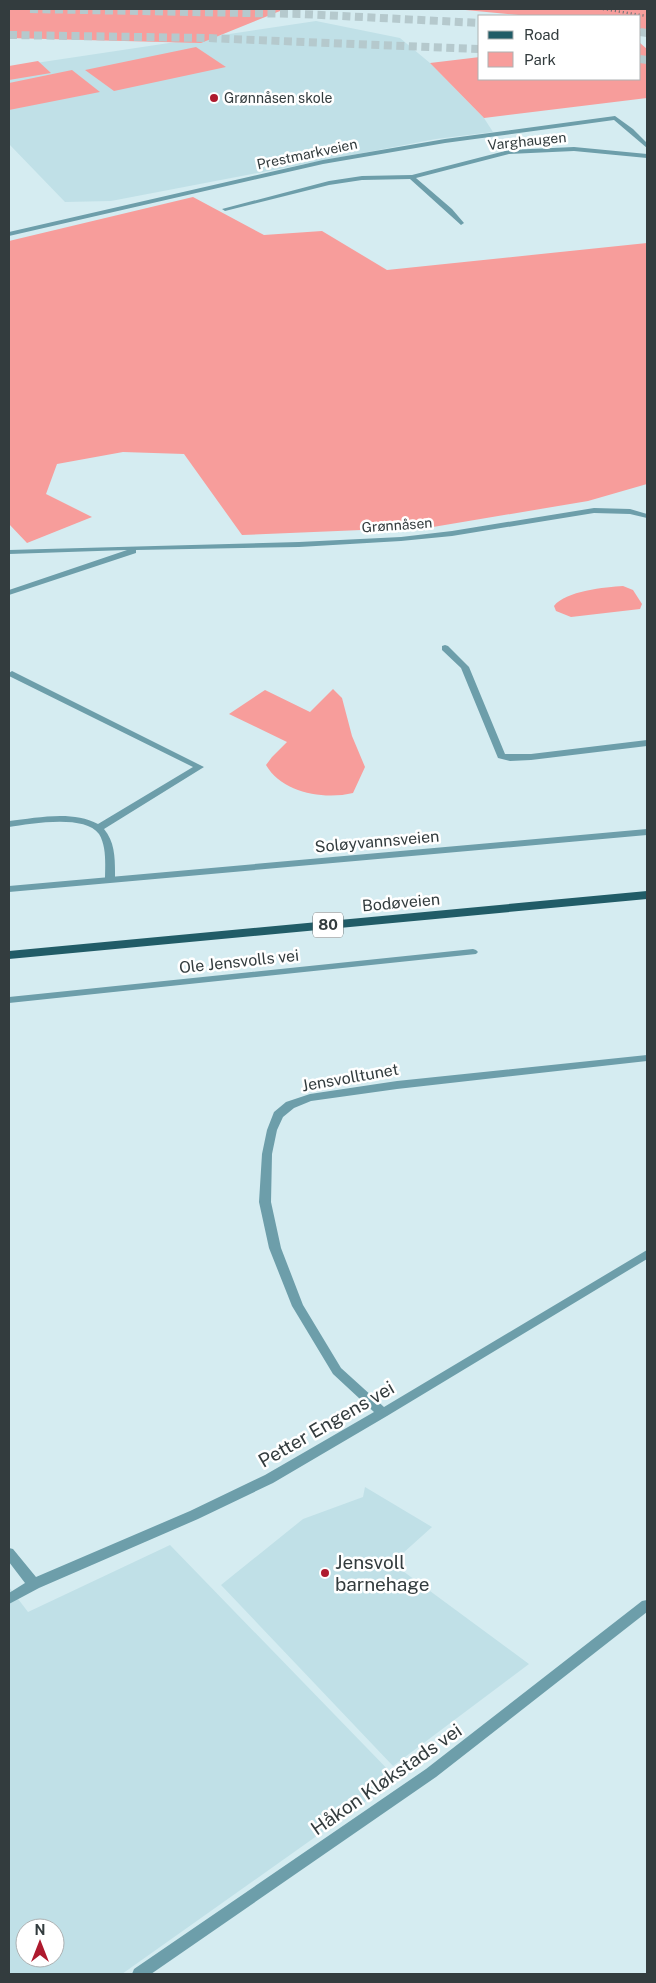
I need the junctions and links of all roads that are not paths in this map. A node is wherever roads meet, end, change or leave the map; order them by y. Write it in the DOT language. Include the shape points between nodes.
graph roads {
  1 [pos="647,146"];
  2 [pos="647,156"];
  3 [pos="412,177"];
  4 [pos="225,209"];
  5 [pos="461,223"];
  6 [pos="9,234"];
  7 [pos="647,516"];
  8 [pos="146,547"];
  9 [pos="9,552"];
  10 [pos="9,593"];
  11 [pos="445,648"];
  12 [pos="12,674"];
  13 [pos="647,743"];
  14 [pos="9,824"];
  15 [pos="98,828"];
  16 [pos="647,832"];
  17 [pos="110,880"];
  18 [pos="9,889"];
  19 [pos="647,895"];
  20 [pos="473,952"];
  21 [pos="9,955"];
  22 [pos="9,1000"];
  23 [pos="647,1058"];
  24 [pos="647,1254"];
  25 [pos="383,1414"];
  26 [pos="9,1553"];
  27 [pos="34,1584"];
  28 [pos="9,1599"];
  29 [pos="647,1605"];
  30 [pos="139,1974"];
  1 -- 6 [label="street, Prestmarkveien" via="615,118 445,141 323,162"];
  2 -- 3 [label="street, Varghaugen" via="582,149 527,150"];
  3 -- 4 [label="street, Varghaugen" via="329,184"];
  3 -- 5 [label="street"];
  7 -- 8 [label="street, Grønnåsen" via="622,509 592,511 458,534 382,541"];
  8 -- 9 [label="street, Grønnåsen"];
  8 -- 10 [label="street, Grønnåsen"];
  11 -- 13 [label="street" via="465,667 501,756 531,757"];
  12 -- 15 [label="street" via="200,767"];
  14 -- 15 [label="street" via="63,820 82,821"];
  15 -- 17 [label="street" via="106,840"];
  16 -- 17 [label="street, Soløyvannsveien"];
  17 -- 18 [label="street, Soløyvannsveien"];
  19 -- 21 [label="main road, Bodøveien / 80"];
  20 -- 22 [label="street, Ole Jensvolls vei"];
  23 -- 25 [label="street, Jensvolltunet" via="397,1085 310,1098 290,1105 278,1115 267,1154 265,1202 275,1248 298,1306 337,1371"];
  24 -- 25 [label="street, Petter Engens vei"];
  25 -- 27 [label="street, Petter Engens vei" via="260,1483"];
  26 -- 27 [label="street"];
  27 -- 28 [label="street, Petter Engens vei"];
  29 -- 30 [label="street, Håkon Kløkstads vei" via="431,1773"];
}
